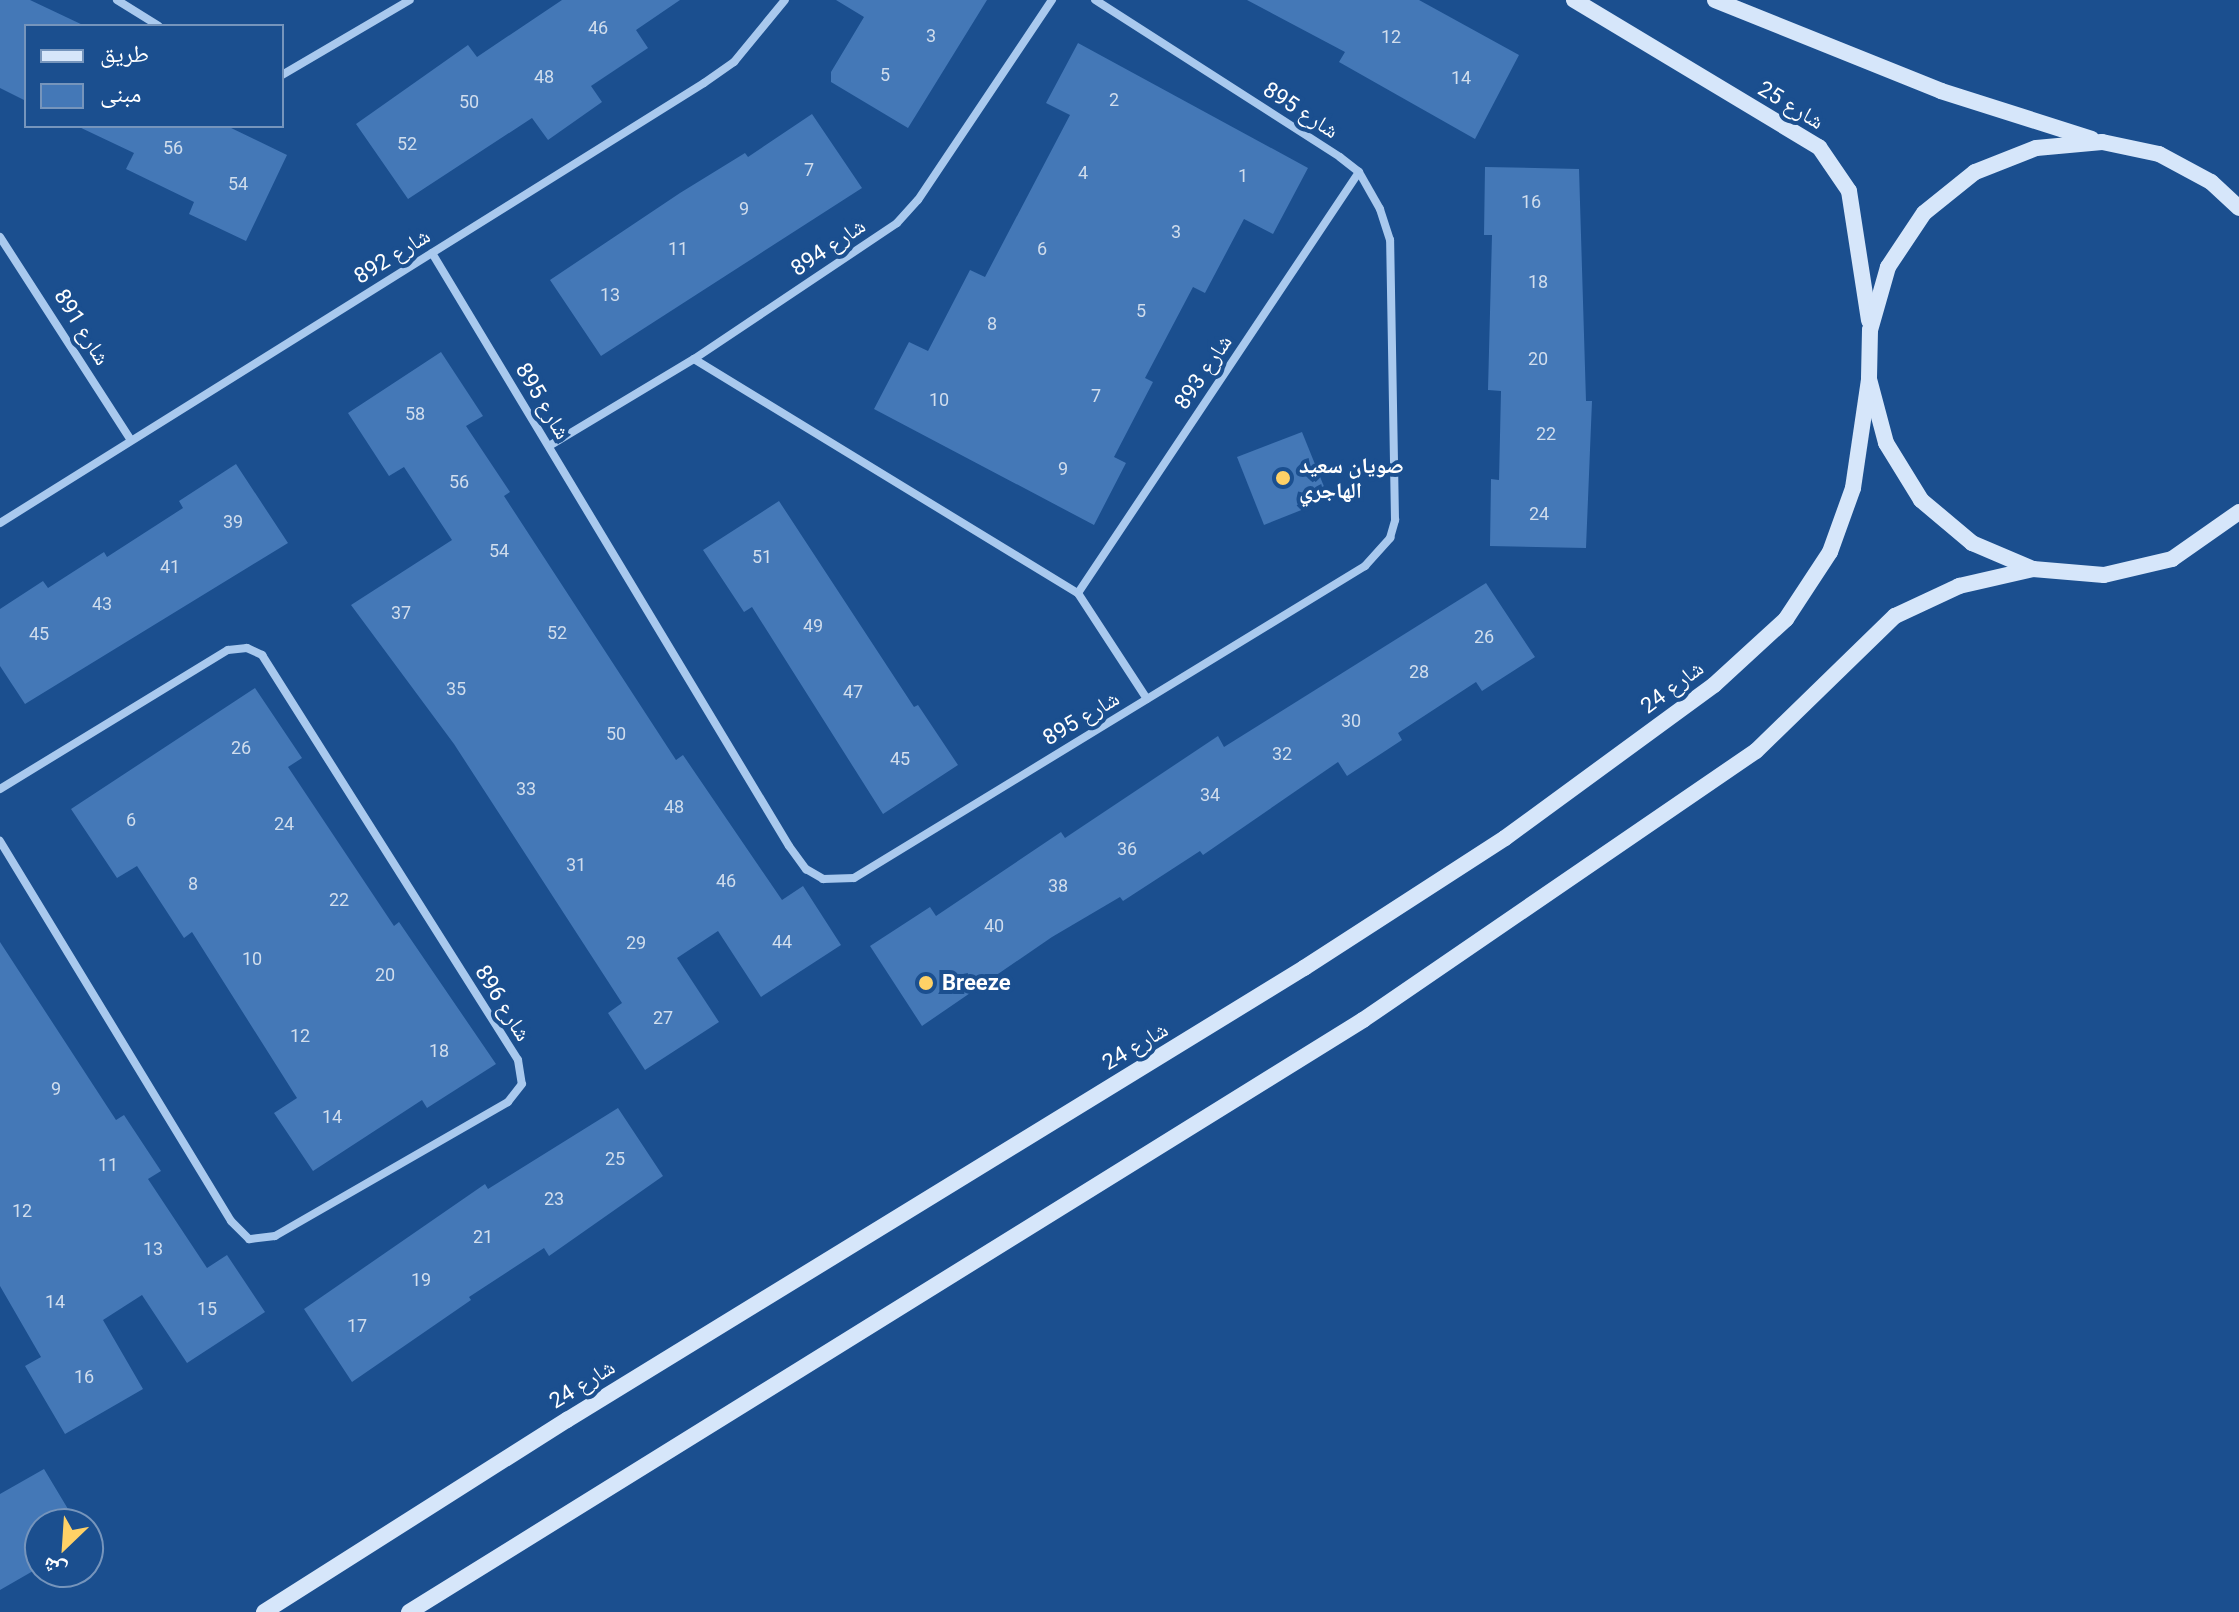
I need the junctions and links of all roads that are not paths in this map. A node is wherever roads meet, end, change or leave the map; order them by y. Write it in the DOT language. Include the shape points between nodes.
graph roads {
  1 [pos="117,0"];
  2 [pos="138,0"];
  3 [pos="410,0"];
  4 [pos="785,0"];
  5 [pos="1052,0"];
  6 [pos="1095,0"];
  7 [pos="1574,0"];
  8 [pos="1715,0"];
  9 [pos="132,9"];
  10 [pos="156,24"];
  11 [pos="284,74"];
  12 [pos="2102,142"];
  13 [pos="1359,172"];
  14 [pos="2211,182"];
  15 [pos="2239,191"];
  16 [pos="2239,208"];
  17 [pos="0,237"];
  18 [pos="432,253"];
  19 [pos="1870,330"];
  20 [pos="694,359"];
  21 [pos="1869,379"];
  22 [pos="130,439"];
  23 [pos="549,446"];
  24 [pos="2239,512"];
  25 [pos="0,523"];
  26 [pos="2033,569"];
  27 [pos="1078,593"];
  28 [pos="1147,699"];
  29 [pos="0,789"];
  30 [pos="0,841"];
  31 [pos="264,1612"];
  32 [pos="409,1612"];
  1 -- 9 [label="street"];
  2 -- 9 [label="street"];
  3 -- 11 [label="street"];
  4 -- 18 [label="street, شارع 892" via="758,38 724,69"];
  5 -- 20 [label="street, شارع 894" via="897,223"];
  6 -- 13 [label="street, شارع 895"];
  7 -- 19 [label="street, شارع 25" via="1819,147 1849,191"];
  8 -- 12 [label="street" via="1941,91"];
  9 -- 10 [label="street"];
  12 -- 14 [label="street" via="2159,154"];
  12 -- 19 [label="street" via="2036,148 1975,172 1924,213 1888,267"];
  13 -- 27 [label="street, شارع 893"];
  13 -- 28 [label="street, شارع 895" via="1390,240 1395,520 1390,538 1365,566"];
  14 -- 15 [label="street"];
  14 -- 16 [label="street"];
  17 -- 22 [label="street, شارع 891"];
  18 -- 22 [label="street, شارع 892"];
  18 -- 23 [label="street, شارع 895"];
  19 -- 21 [label="street"];
  20 -- 23 [label="street, شارع 894"];
  20 -- 27 [label="street"];
  21 -- 26 [label="street" via="1886,443 1921,500 1972,543"];
  21 -- 31 [label="street, شارع 24" via="1853,488 1830,552 1786,619 1714,685 1505,838 1304,968"];
  22 -- 25 [label="street, شارع 892"];
  23 -- 28 [label="street, شارع 895" via="789,846 806,869 823,879 854,878"];
  24 -- 26 [label="street" via="2172,559 2104,575"];
  26 -- 32 [label="street" via="1959,586 1895,616 1756,751 1376,1011"];
  27 -- 28 [label="street"];
  29 -- 30 [label="street, شارع 896" via="228,650 247,648 262,655 518,1060 522,1084 508,1102 289,1228 249,1239 231,1221"];
}
